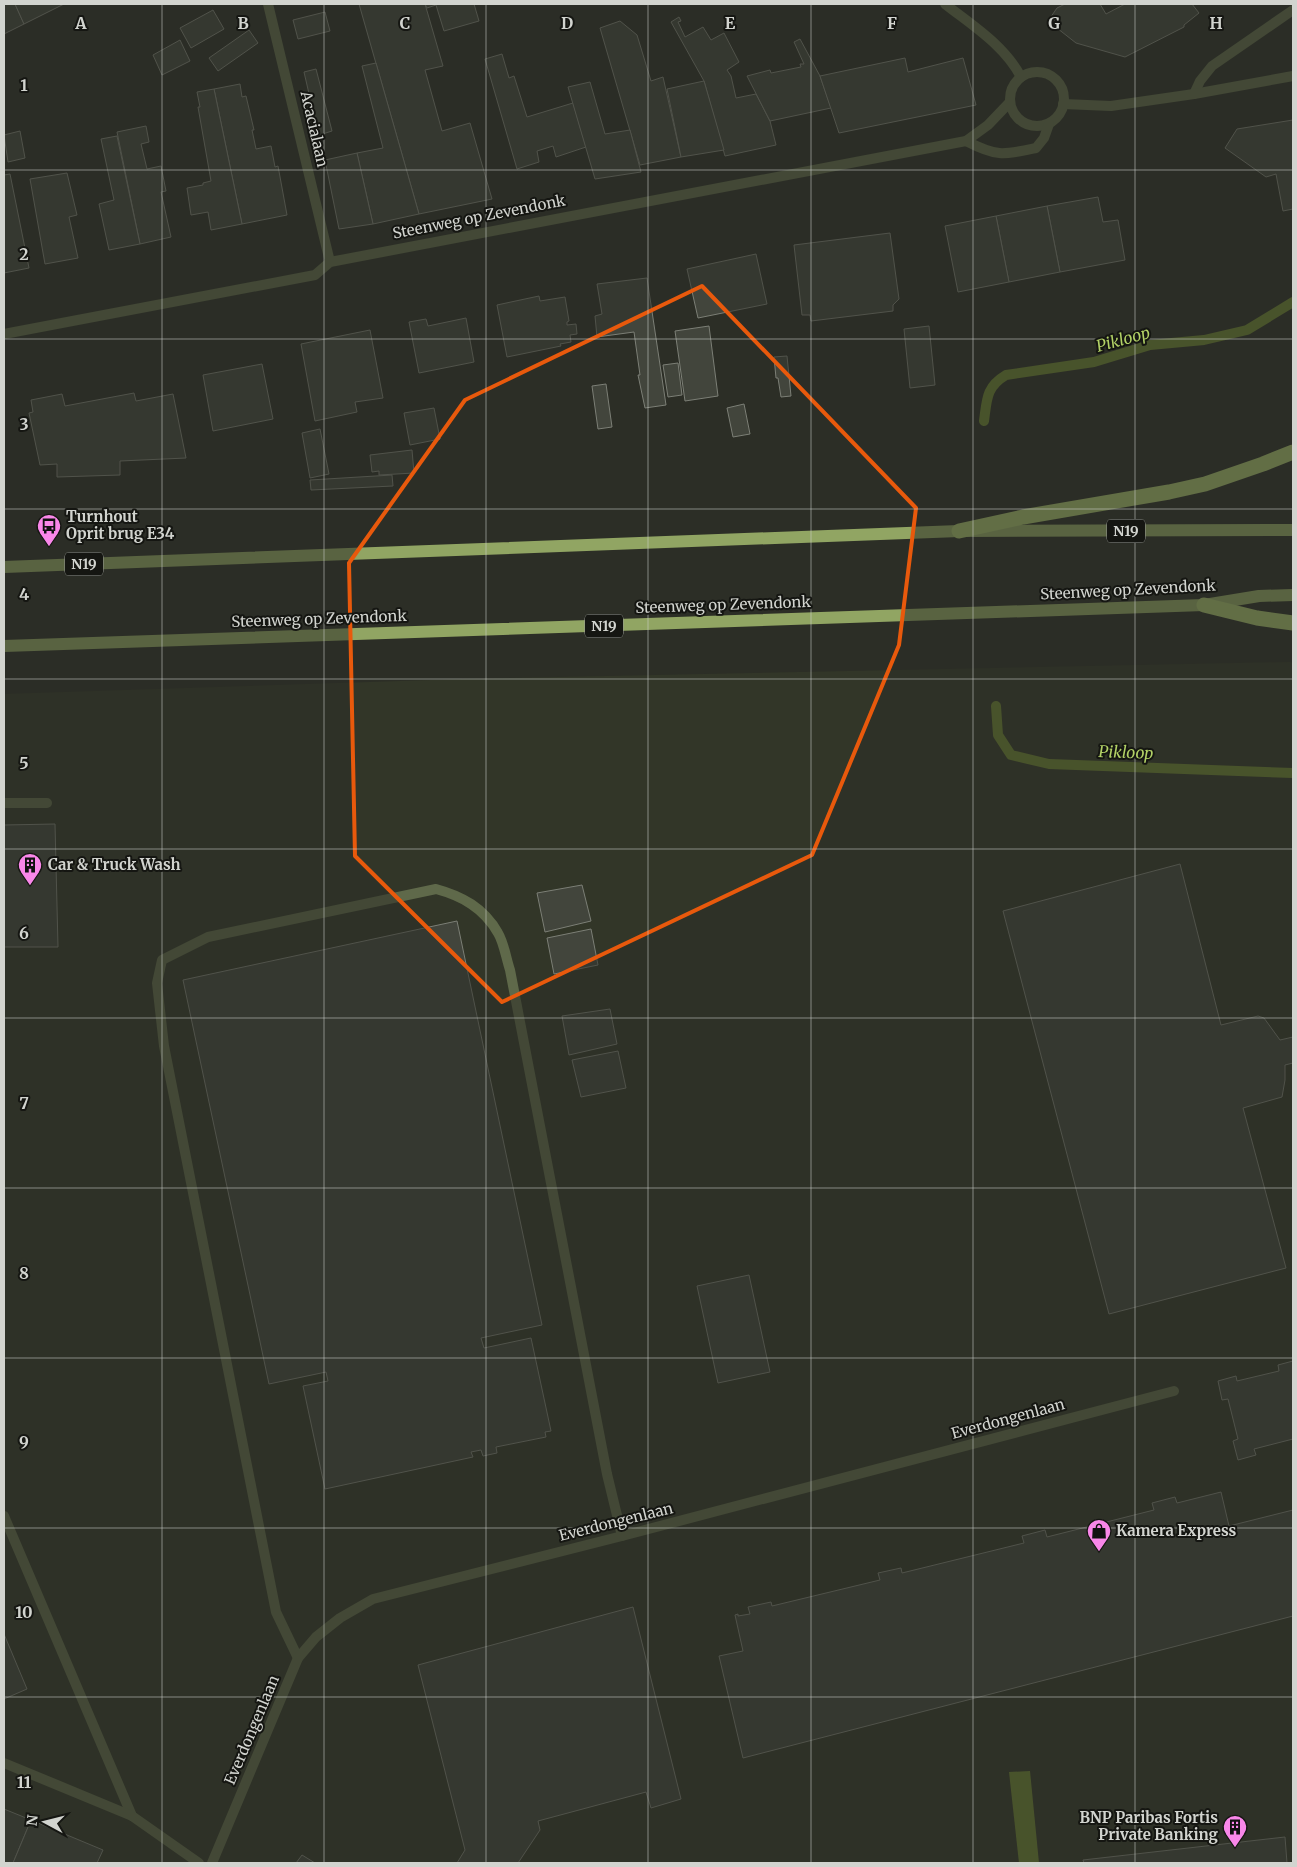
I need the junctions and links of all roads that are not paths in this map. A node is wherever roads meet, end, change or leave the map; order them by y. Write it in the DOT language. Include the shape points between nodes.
graph roads {
  1 [pos="268,4"];
  2 [pos="945,4"];
  3 [pos="1293,10"];
  4 [pos="1293,76"];
  5 [pos="1021,77"];
  6 [pos="1194,94"];
  7 [pos="1010,102"];
  8 [pos="1063,104"];
  9 [pos="1049,124"];
  10 [pos="966,141"];
  11 [pos="330,262"];
  12 [pos="4,334"];
  13 [pos="1293,452"];
  14 [pos="1293,530"];
  15 [pos="959,531"];
  16 [pos="4,567"];
  17 [pos="1293,595"];
  18 [pos="1204,605"];
  19 [pos="1293,623"];
  20 [pos="4,646"];
  21 [pos="4,803"];
  22 [pos="47,803"];
  23 [pos="1174,1391"];
  24 [pos="4,1516"];
  25 [pos="622,1536"];
  26 [pos="298,1658"];
  27 [pos="4,1763"];
  28 [pos="132,1816"];
  29 [pos="199,1863"];
  30 [pos="212,1863"];
  1 -- 11 [label="street, Acacialaan"];
  2 -- 5 [label="street" via="1000,46"];
  3 -- 6 [label="street" via="1212,66"];
  4 -- 6 [label="street"];
  5 -- 7 [label="street, Steenweg op Zevendonk" via="1011,92"];
  5 -- 8 [label="street" via="1034,72 1046,74 1057,81 1063,92"];
  6 -- 8 [label="street" via="1111,106"];
  7 -- 9 [label="street" via="1014,114 1023,123"];
  7 -- 10 [label="street, Steenweg op Zevendonk" via="988,125"];
  8 -- 9 [label="street" via="1058,116"];
  9 -- 10 [label="street" via="1036,148 1005,155 986,151"];
  10 -- 11 [label="street, Steenweg op Zevendonk"];
  11 -- 12 [label="street, Steenweg op Zevendonk" via="315,275"];
  13 -- 15 [label="highway" via="1205,484"];
  14 -- 15 [label="main road, N19"];
  15 -- 16 [label="main road, N19"];
  17 -- 18 [label="main road, Steenweg op Zevendonk / N19" via="1259,596"];
  18 -- 19 [label="highway"];
  18 -- 20 [label="main road, Steenweg op Zevendonk / N19"];
  21 -- 22 [label="street"];
  23 -- 25 [label="street, Everdongenlaan"];
  24 -- 28 [label="street"];
  25 -- 26 [label="street, Everdongenlaan" via="373,1599 340,1618"];
  25 -- 26 [label="street" via="607,1474 510,970 498,933 478,908 457,895 436,890 208,937 162,960 157,983 164,1046 276,1612"];
  26 -- 30 [label="street, Everdongenlaan"];
  27 -- 28 [label="street"];
  28 -- 29 [label="street"];
}
